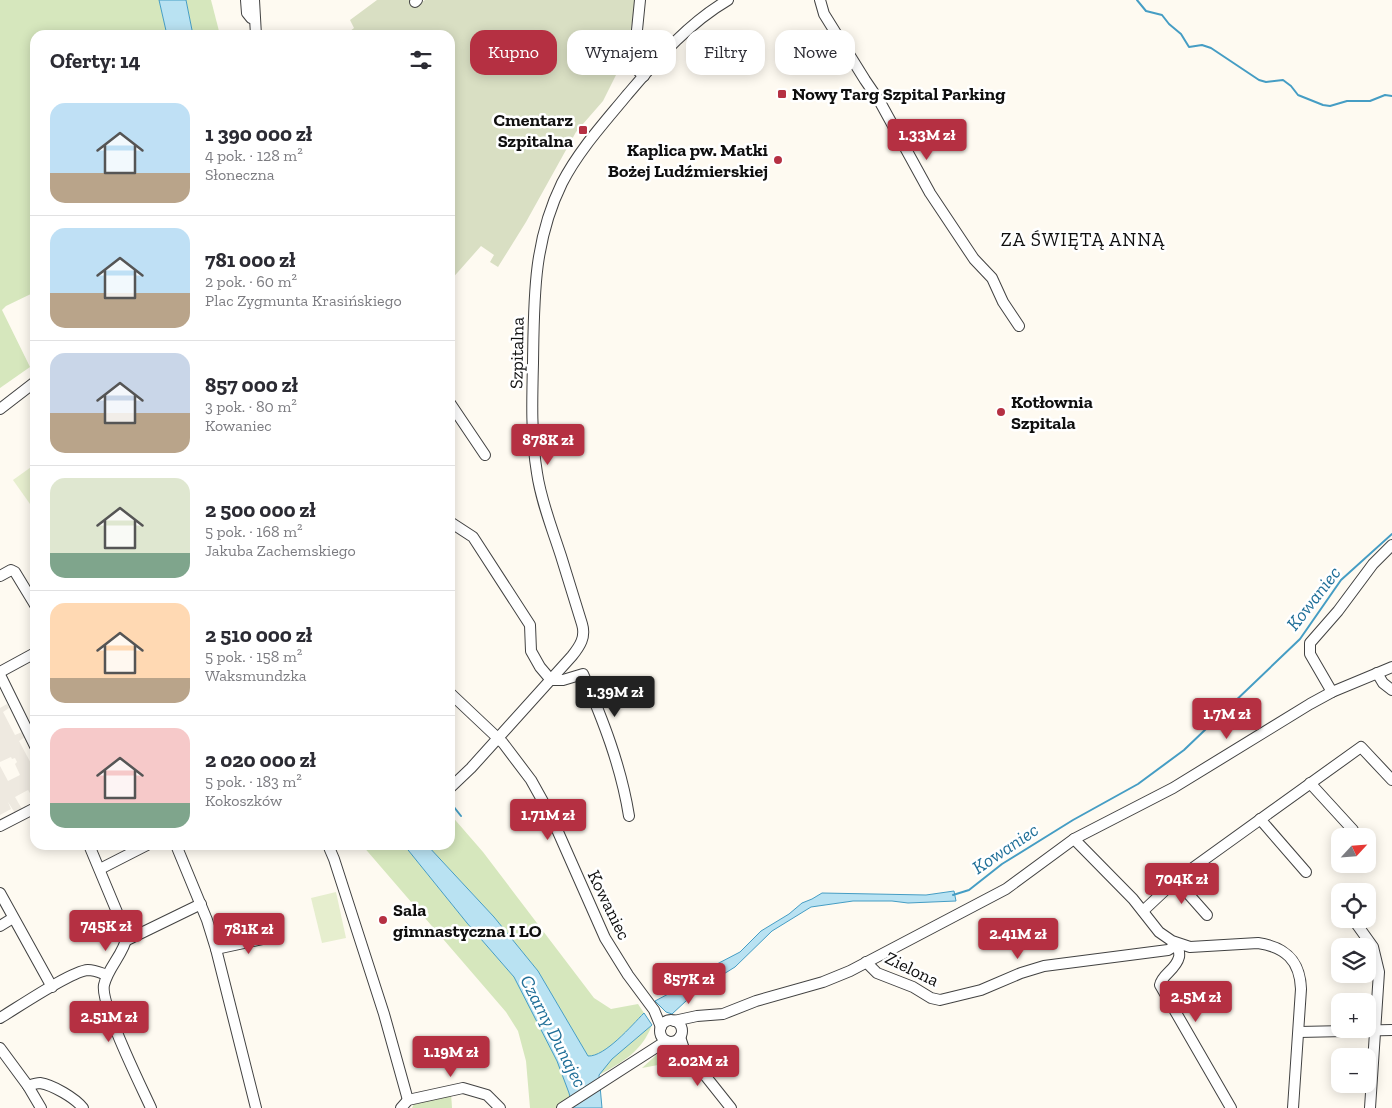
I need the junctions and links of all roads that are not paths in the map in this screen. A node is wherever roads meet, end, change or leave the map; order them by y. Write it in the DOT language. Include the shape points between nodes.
graph roads {
  1 [pos="246,0"];
  2 [pos="254,0"];
  3 [pos="640,0"];
  4 [pos="728,0"];
  5 [pos="820,0"];
  6 [pos="254,19"];
  7 [pos="255,30"];
  8 [pos="644,76"];
  9 [pos="1019,326"];
  10 [pos="30,386"];
  11 [pos="0,409"];
  12 [pos="455,411"];
  13 [pos="485,456"];
  14 [pos="455,525"];
  15 [pos="1392,545"];
  16 [pos="0,576"];
  17 [pos="30,597"];
  18 [pos="30,656"];
  19 [pos="1392,667"];
  20 [pos="0,673"];
  21 [pos="1377,673"];
  22 [pos="551,680"];
  23 [pos="0,689"];
  24 [pos="1392,690"];
  25 [pos="1332,692"];
  26 [pos="10,697"];
  27 [pos="455,698"];
  28 [pos="30,736"];
  29 [pos="498,738"];
  30 [pos="1392,780"];
  31 [pos="455,783"];
  32 [pos="1310,783"];
  33 [pos="30,811"];
  34 [pos="629,816"];
  35 [pos="1260,820"];
  36 [pos="0,826"];
  37 [pos="1351,828"];
  38 [pos="1074,840"];
  39 [pos="91,850"];
  40 [pos="137,850"];
  41 [pos="178,850"];
  42 [pos="330,850"];
  43 [pos="100,868"];
  44 [pos="1306,872"];
  45 [pos="1176,880"];
  46 [pos="0,893"];
  47 [pos="201,904"];
  48 [pos="1142,911"];
  49 [pos="1207,915"];
  50 [pos="13,918"];
  51 [pos="0,926"];
  52 [pos="1359,928"];
  53 [pos="277,936"];
  54 [pos="126,940"];
  55 [pos="1178,944"];
  56 [pos="216,949"];
  57 [pos="866,962"];
  58 [pos="107,975"];
  59 [pos="52,987"];
  60 [pos="651,1006"];
  61 [pos="1376,1007"];
  62 [pos="705,1017"];
  63 [pos="0,1018"];
  64 [pos="672,1021"];
  65 [pos="1392,1030"];
  66 [pos="1376,1031"];
  67 [pos="1299,1032"];
  68 [pos="1331,1032"];
  69 [pos="670,1035"];
  70 [pos="1374,1038"];
  71 [pos="0,1048"];
  72 [pos="28,1086"];
  73 [pos="404,1104"];
  74 [pos="42,1108"];
  75 [pos="83,1108"];
  76 [pos="150,1108"];
  77 [pos="256,1108"];
  78 [pos="500,1108"];
  79 [pos="562,1108"];
  80 [pos="731,1108"];
  81 [pos="1231,1108"];
  82 [pos="1293,1108"];
  83 [pos="1370,1108"];
  1 -- 6 [label="street" via="247,13"];
  2 -- 6 [label="street"];
  3 -- 8 [label="street" via="634,60 636,69"];
  4 -- 8 [label="street, Szpitalna" via="679,36"];
  5 -- 9 [label="street" via="824,14 880,102 930,193 974,259 992,278"];
  6 -- 7 [label="street"];
  8 -- 22 [label="street, Szpitalna" via="583,148 569,170 549,214 537,265 532,412 536,464 543,500 584,630 582,642"];
  10 -- 11 [label="street"];
  12 -- 13 [label="street"];
  14 -- 22 [label="street" via="473,537 530,625 531,651"];
  15 -- 25 [label="street" via="1310,643 1310,654"];
  16 -- 17 [label="street" via="11,570 15,572"];
  18 -- 20 [label="street"];
  19 -- 21 [label="street"];
  20 -- 26 [label="street"];
  21 -- 24 [label="street"];
  21 -- 25 [label="street"];
  22 -- 29 [label="street, Szpitalna"];
  22 -- 34 [label="street" via="583,674 601,715 624,786"];
  23 -- 26 [label="street"];
  25 -- 38 [label="street" via="1173,788"];
  26 -- 28 [label="street"];
  27 -- 29 [label="street, Kowaniec"];
  29 -- 31 [label="street, Szpitalna"];
  29 -- 60 [label="street, Kowaniec" via="539,793 606,938"];
  30 -- 32 [label="street" via="1361,747"];
  32 -- 35 [label="street"];
  32 -- 37 [label="street"];
  33 -- 36 [label="street"];
  35 -- 44 [label="street"];
  35 -- 45 [label="street"];
  38 -- 48 [label="street, Zielona"];
  38 -- 57 [label="street" via="1006,889"];
  39 -- 43 [label="street"];
  40 -- 43 [label="street"];
  41 -- 47 [label="street"];
  42 -- 73 [label="street" via="384,1014"];
  43 -- 54 [label="street" via="126,932"];
  45 -- 48 [label="street"];
  45 -- 49 [label="street"];
  46 -- 50 [label="street"];
  47 -- 54 [label="street"];
  47 -- 56 [label="street"];
  48 -- 55 [label="street, Zielona" via="1159,932"];
  50 -- 51 [label="street"];
  50 -- 59 [label="street"];
  52 -- 61 [label="street" via="1377,959"];
  53 -- 56 [label="street"];
  54 -- 58 [label="street"];
  55 -- 57 [label="street, Zielona" via="1168,950 1044,966 981,990 940,1000 877,973"];
  55 -- 67 [label="street, Zielona" via="1200,947 1258,943 1287,953 1295,964 1301,983"];
  55 -- 81 [label="street" via="1179,957 1160,985"];
  56 -- 77 [label="street"];
  57 -- 62 [label="street" via="823,982"];
  58 -- 59 [label="street" via="98,971 82,971"];
  58 -- 76 [label="street" via="103,989 106,1004"];
  59 -- 63 [label="street"];
  60 -- 64 [label="street, Kowaniec"];
  60 -- 69 [label="street, Kowaniec"];
  62 -- 64 [label="street"];
  62 -- 69 [label="street"];
  64 -- 69 [label="street" via="665,1022"];
  64 -- 69 [label="street" via="680,1026"];
  65 -- 66 [label="street"];
  67 -- 68 [label="street"];
  67 -- 82 [label="street, Zielona"];
  69 -- 79 [label="street" via="646,1048 640,1057 615,1075"];
  69 -- 80 [label="street"];
  70 -- 83 [label="street"];
  71 -- 72 [label="street"];
  72 -- 74 [label="street"];
  72 -- 75 [label="street" via="39,1083 62,1092"];
  73 -- 78 [label="street" via="463,1088 487,1094"];
}
